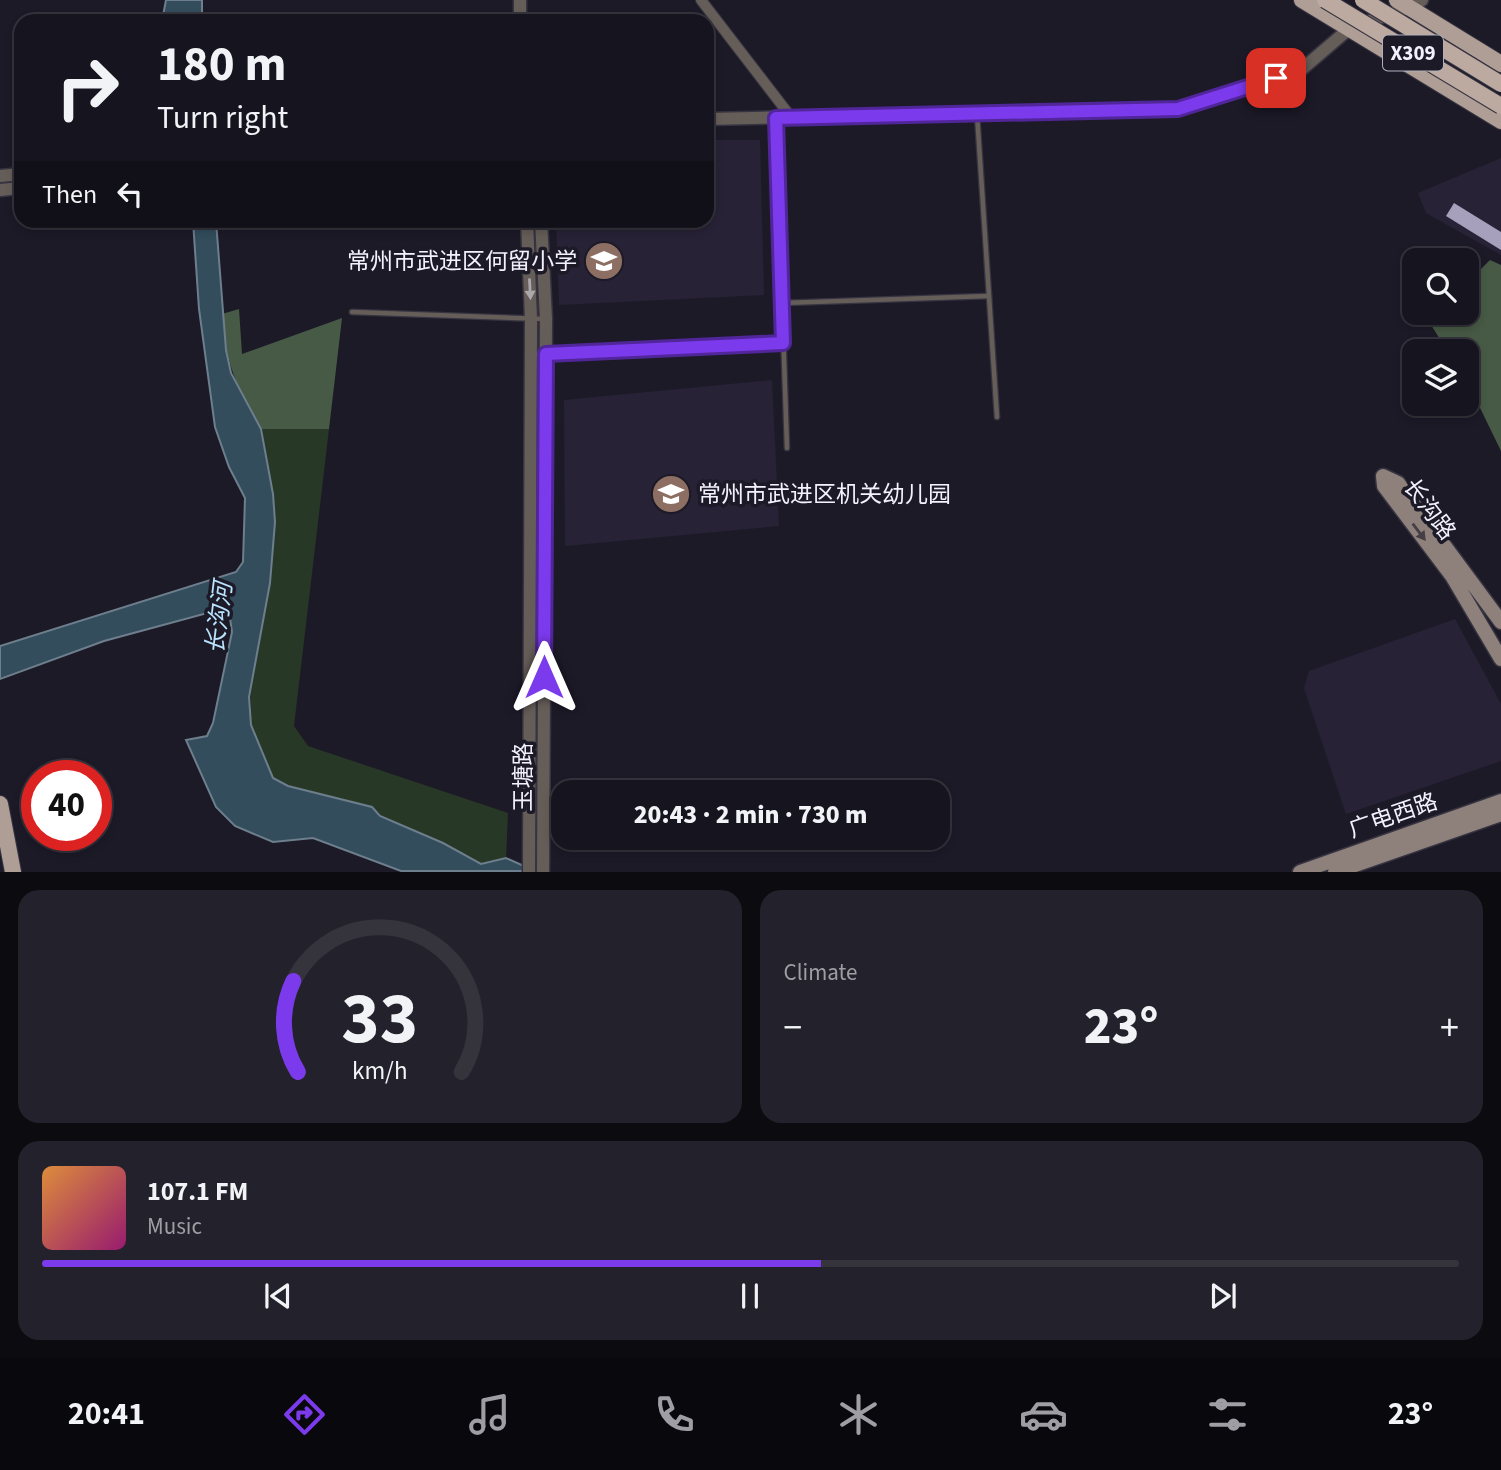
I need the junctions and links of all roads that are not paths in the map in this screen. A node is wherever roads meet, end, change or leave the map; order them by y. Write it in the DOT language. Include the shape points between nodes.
graph roads {
  1 [pos="701,0"];
  2 [pos="1302,0"];
  3 [pos="1325,0"];
  4 [pos="1363,0"];
  5 [pos="1410,3"];
  6 [pos="712,14"];
  7 [pos="714,17"];
  8 [pos="1350,29"];
  9 [pos="1501,64"];
  10 [pos="1501,84"];
  11 [pos="1501,106"];
  12 [pos="977,113"];
  13 [pos="791,117"];
  14 [pos="776,118"];
  15 [pos="714,119"];
  16 [pos="1501,121"];
  17 [pos="527,228"];
  18 [pos="541,228"];
  19 [pos="989,296"];
  20 [pos="782,303"];
  21 [pos="352,312"];
  22 [pos="531,319"];
  23 [pos="546,319"];
  24 [pos="783,343"];
  25 [pos="546,354"];
  26 [pos="531,355"];
  27 [pos="997,416"];
  28 [pos="787,448"];
  29 [pos="1501,622"];
  30 [pos="1501,659"];
  31 [pos="1501,801"];
  32 [pos="0,804"];
  33 [pos="1501,814"];
  34 [pos="529,867"];
  35 [pos="543,868"];
  36 [pos="13,872"];
  37 [pos="1300,872"];
  38 [pos="1335,872"];
  1 -- 6 [label="street"];
  2 -- 8 [label="main road"];
  3 -- 11 [label="highway, X309, bridge"];
  4 -- 10 [label="highway, X309, bridge"];
  5 -- 8 [label="street"];
  5 -- 9 [label="main road"];
  7 -- 13 [label="street"];
  8 -- 12 [label="street" via="1301,70 1178,109"];
  8 -- 16 [label="main road"];
  12 -- 13 [label="street"];
  12 -- 19 [label="lane"];
  13 -- 14 [label="street"];
  14 -- 15 [label="street"];
  14 -- 20 [label="lane"];
  17 -- 22 [label="street, 玉塘路, one-way"];
  18 -- 23 [label="street, 玉塘路"];
  19 -- 20 [label="lane"];
  19 -- 27 [label="lane"];
  20 -- 24 [label="lane"];
  21 -- 22 [label="lane"];
  22 -- 23 [label="lane"];
  22 -- 26 [label="street, 玉塘路"];
  23 -- 25 [label="street, 玉塘路"];
  24 -- 25 [label="lane"];
  24 -- 28 [label="lane"];
  25 -- 26 [label="lane"];
  25 -- 35 [label="street, 玉塘路"];
  26 -- 34 [label="street, 玉塘路"];
  29 -- 30 [label="main road, 长沟路, one-way" via="1398,482 1383,476 1384,486 1452,576"];
  31 -- 37 [label="main road, 广电西路"];
  32 -- 36 [label="main road"];
  33 -- 38 [label="main road, 广电西路"];
}
